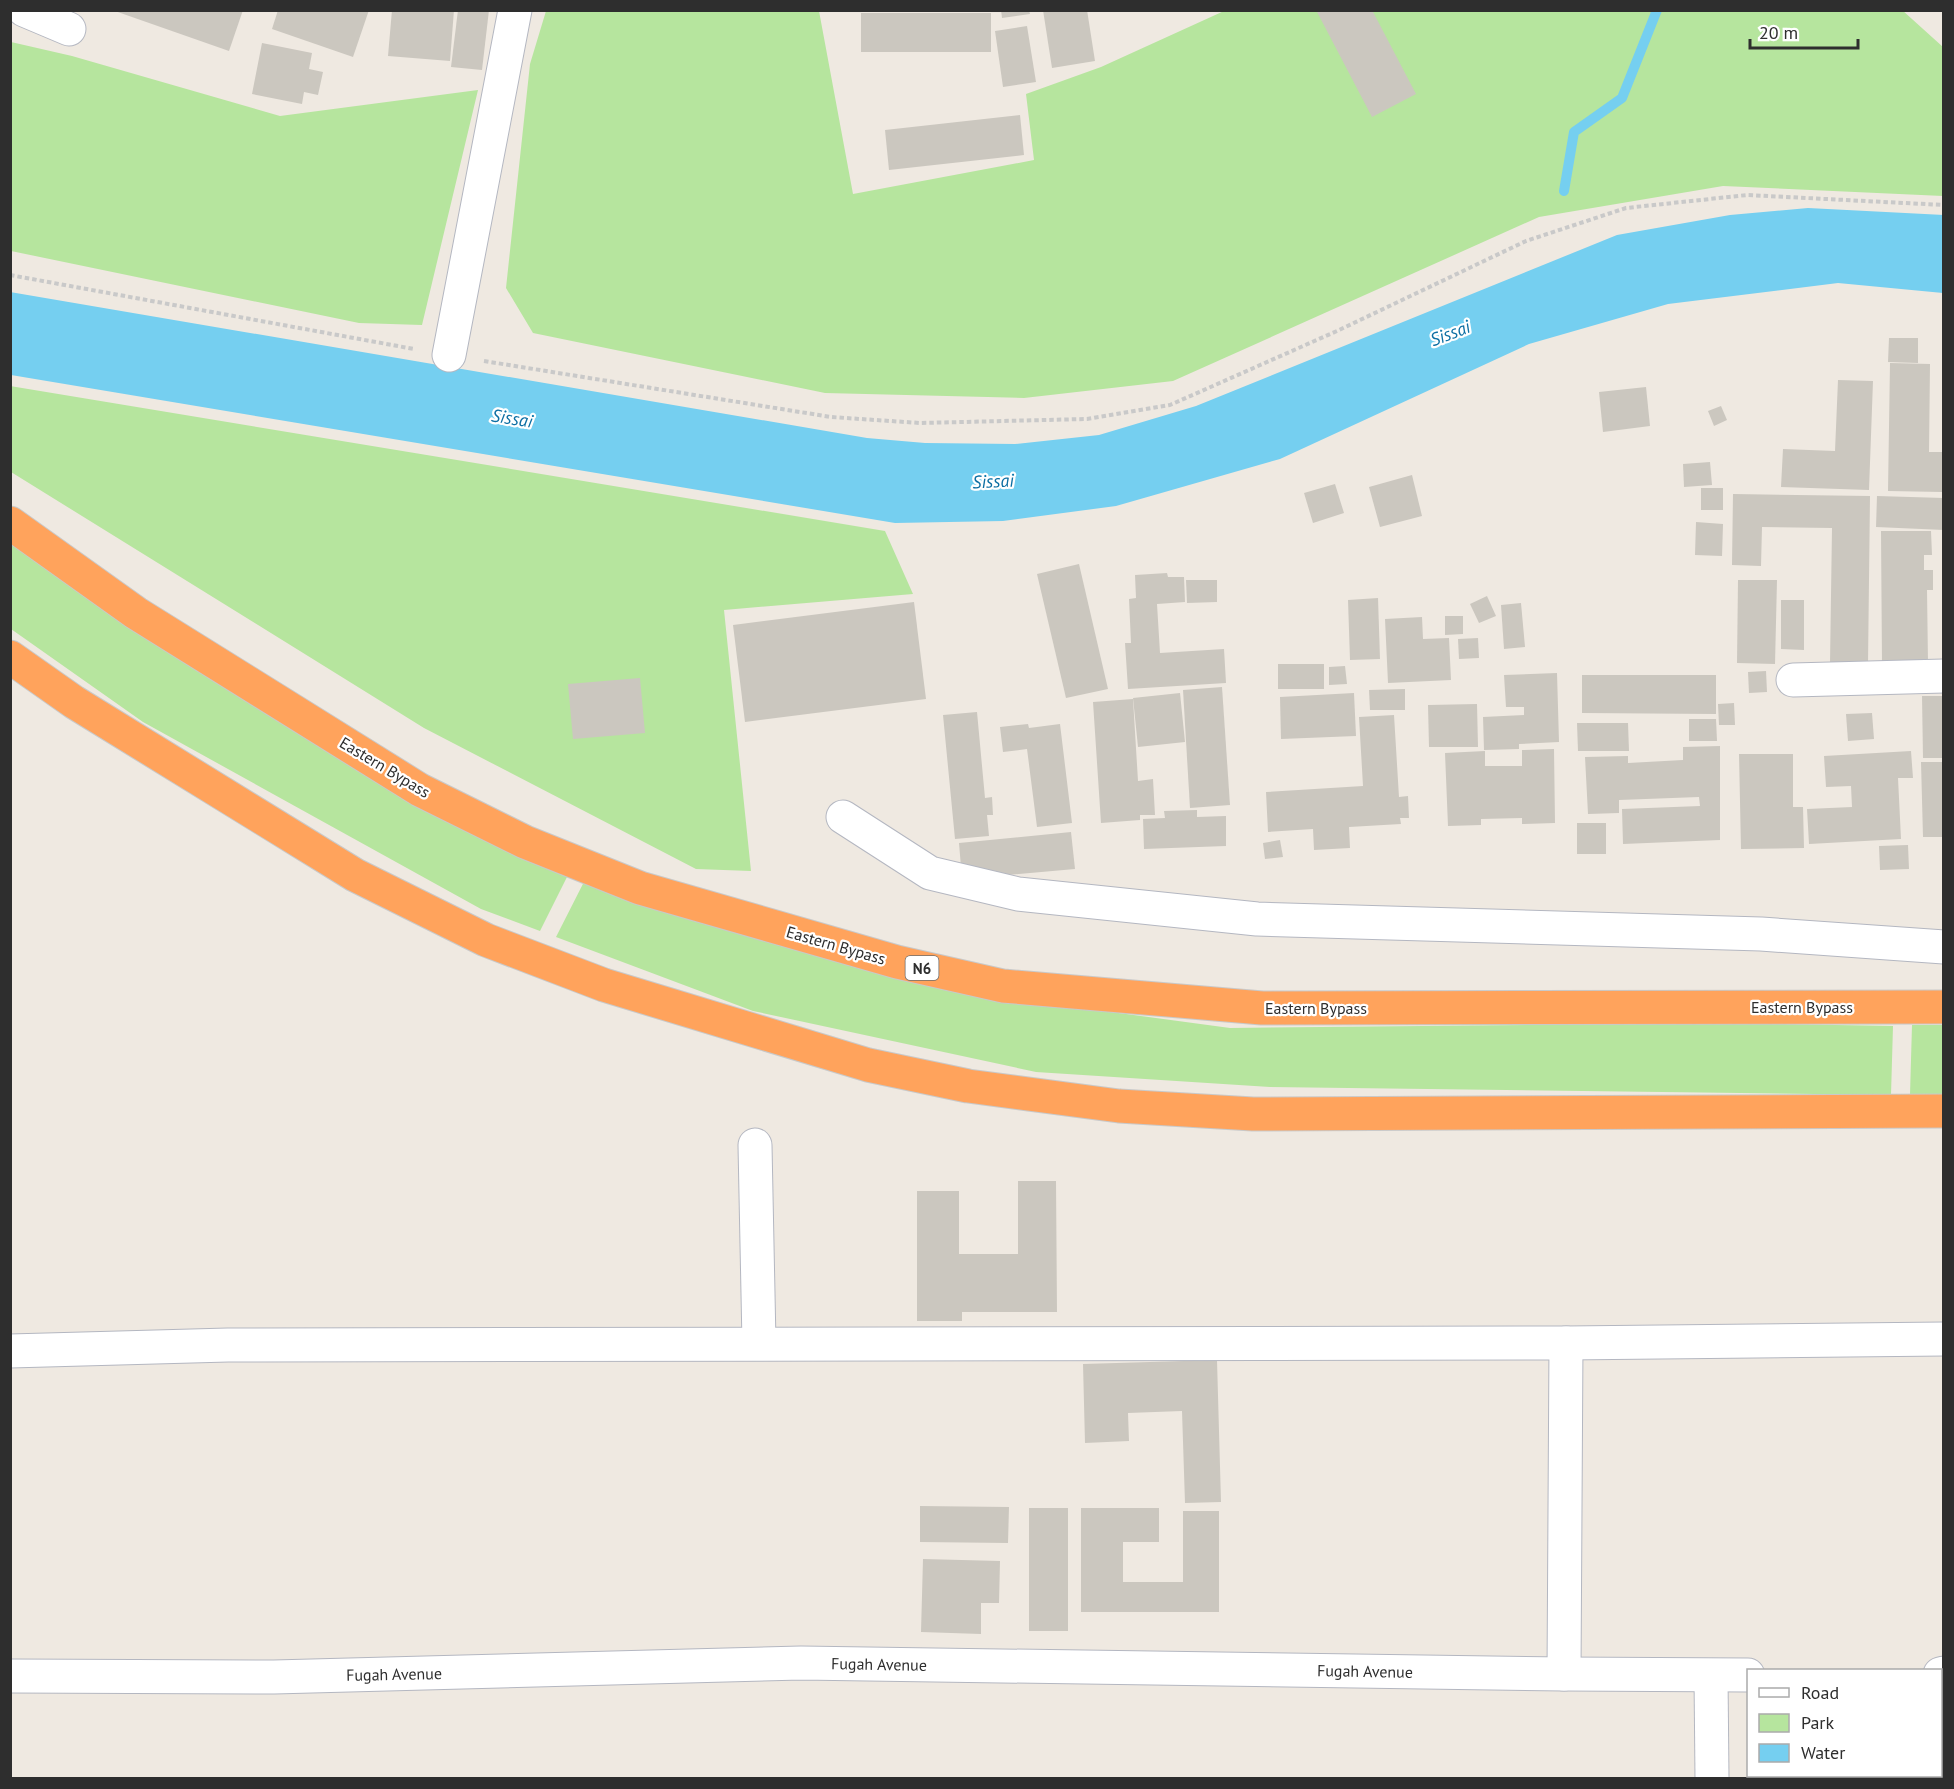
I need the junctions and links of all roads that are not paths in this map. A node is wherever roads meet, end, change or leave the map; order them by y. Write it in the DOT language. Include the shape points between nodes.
graph roads {
  1 [pos="24,10"];
  2 [pos="515,10"];
  3 [pos="69,29"];
  4 [pos="449,355"];
  5 [pos="10,523"];
  6 [pos="10,657"];
  7 [pos="1944,676"];
  8 [pos="1793,680"];
  9 [pos="843,817"];
  10 [pos="1944,947"];
  11 [pos="1944,1007"];
  12 [pos="1944,1111"];
  13 [pos="755,1145"];
  14 [pos="1944,1339"];
  15 [pos="759,1343"];
  16 [pos="1566,1343"];
  17 [pos="10,1351"];
  18 [pos="1564,1674"];
  19 [pos="1747,1675"];
  20 [pos="10,1676"];
  21 [pos="1711,1676"];
  22 [pos="1712,1779"];
  1 -- 3 [label="street"];
  2 -- 4 [label="street"];
  5 -- 11 [label="highway, Eastern Bypass / N6" via="136,613 431,795 525,842 640,888 897,962 1003,986 1262,1008"];
  6 -- 12 [label="highway" via="74,702 355,875 486,940 604,985 868,1065 968,1086 1119,1106 1253,1114"];
  7 -- 8 [label="street"];
  9 -- 10 [label="street" via="930,873 1018,894 1257,919 1761,934"];
  13 -- 15 [label="street"];
  14 -- 16 [label="street"];
  15 -- 16 [label="street"];
  15 -- 17 [label="street" via="228,1345"];
  16 -- 18 [label="street"];
  18 -- 20 [label="street, Fugah Avenue" via="801,1663 274,1677"];
  18 -- 21 [label="street, Fugah Avenue"];
  19 -- 21 [label="street, Fugah Avenue"];
  21 -- 22 [label="street"];
}
